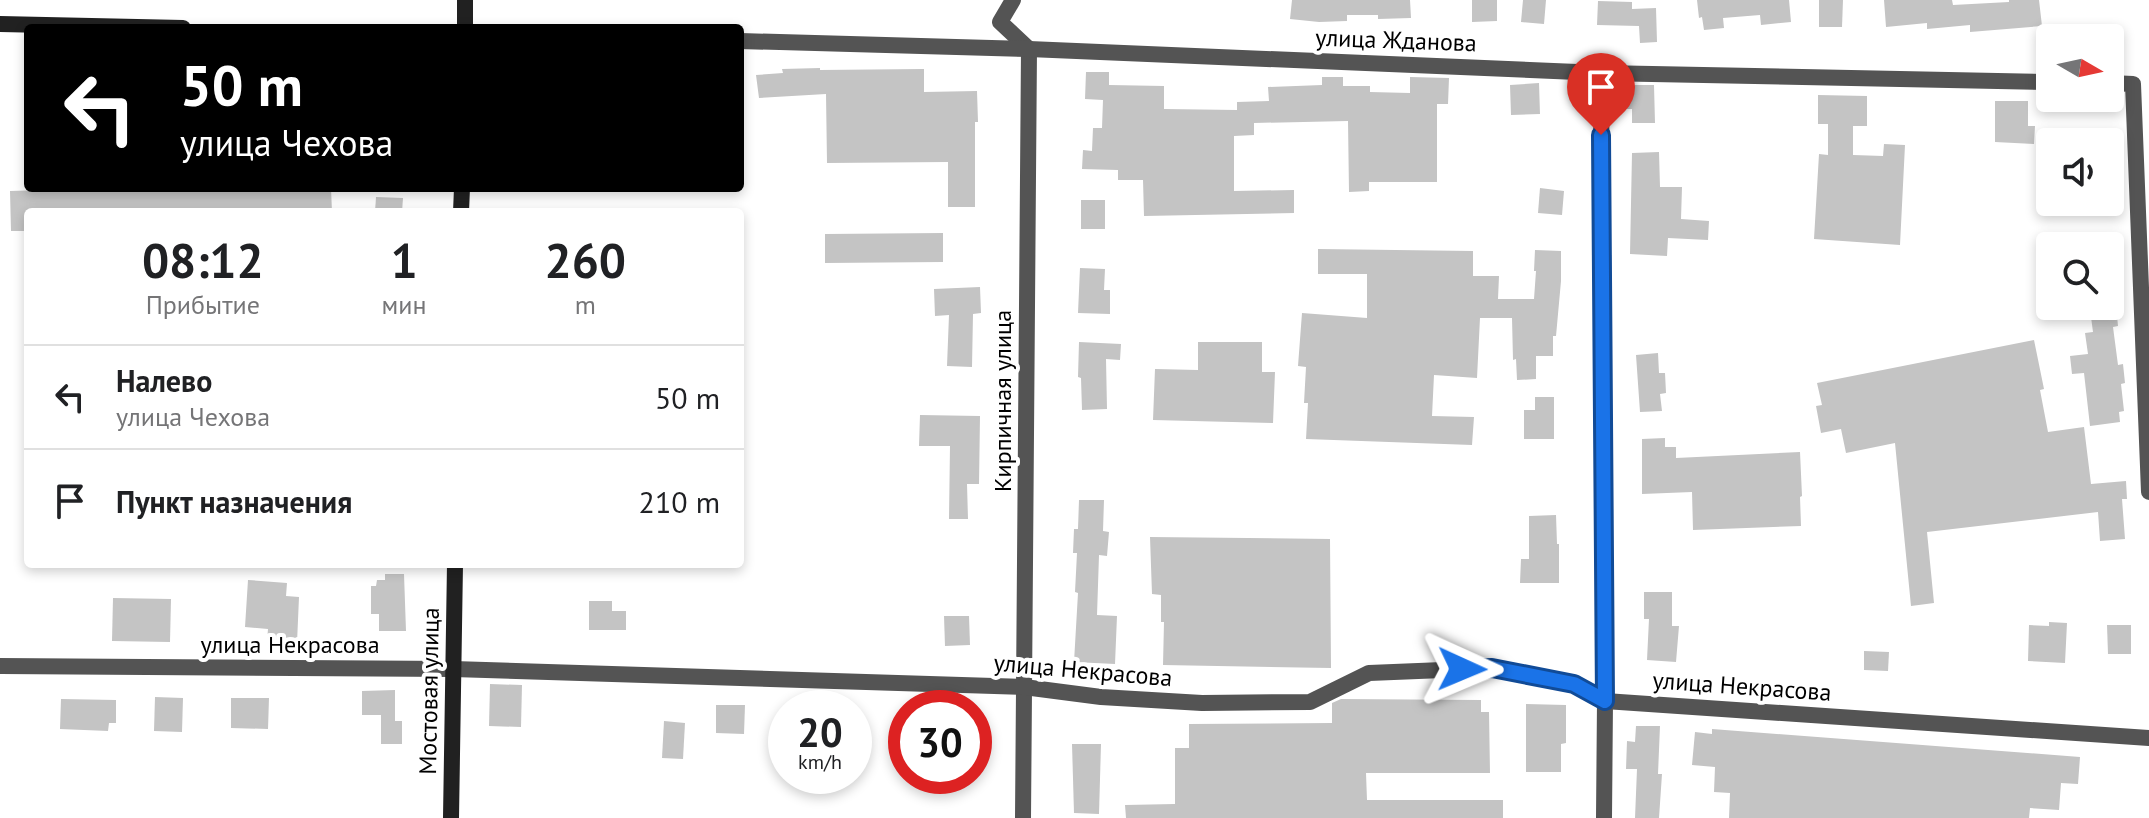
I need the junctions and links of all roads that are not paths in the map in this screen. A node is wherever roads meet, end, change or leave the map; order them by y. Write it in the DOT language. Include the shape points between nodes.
graph roads {
  1 [pos="465,0"];
  2 [pos="1013,0"];
  3 [pos="0,24"];
  4 [pos="465,24"];
  5 [pos="24,25"];
  6 [pos="744,41"];
  7 [pos="1029,49"];
  8 [pos="1601,73"];
  9 [pos="2036,82"];
  10 [pos="2124,84"];
  11 [pos="2149,492"];
  12 [pos="455,568"];
  13 [pos="0,666"];
  14 [pos="453,669"];
  15 [pos="1024,687"];
  16 [pos="1605,701"];
  17 [pos="2149,738"];
  18 [pos="451,818"];
  19 [pos="1023,818"];
  20 [pos="1604,818"];
  1 -- 4 [label="street"];
  2 -- 7 [label="street" via="1000,22"];
  3 -- 5 [label="street"];
  6 -- 7 [label="street, улица Жданова"];
  7 -- 8 [label="street, улица Жданова"];
  7 -- 15 [label="street, Кирпичная улица"];
  8 -- 9 [label="street, улица Жданова"];
  8 -- 16 [label="street"];
  10 -- 11 [label="street" via="2133,84"];
  12 -- 14 [label="street, Мостовая улица"];
  13 -- 14 [label="street, улица Некрасова"];
  14 -- 15 [label="street, улица Некрасова"];
  14 -- 18 [label="street, Мостовая улица"];
  15 -- 16 [label="street, улица Некрасова" via="1188,702 1310,702 1369,673 1492,668 1574,684"];
  15 -- 19 [label="street, Кирпичная улица"];
  16 -- 17 [label="street, улица Некрасова"];
  16 -- 20 [label="street"];
}
